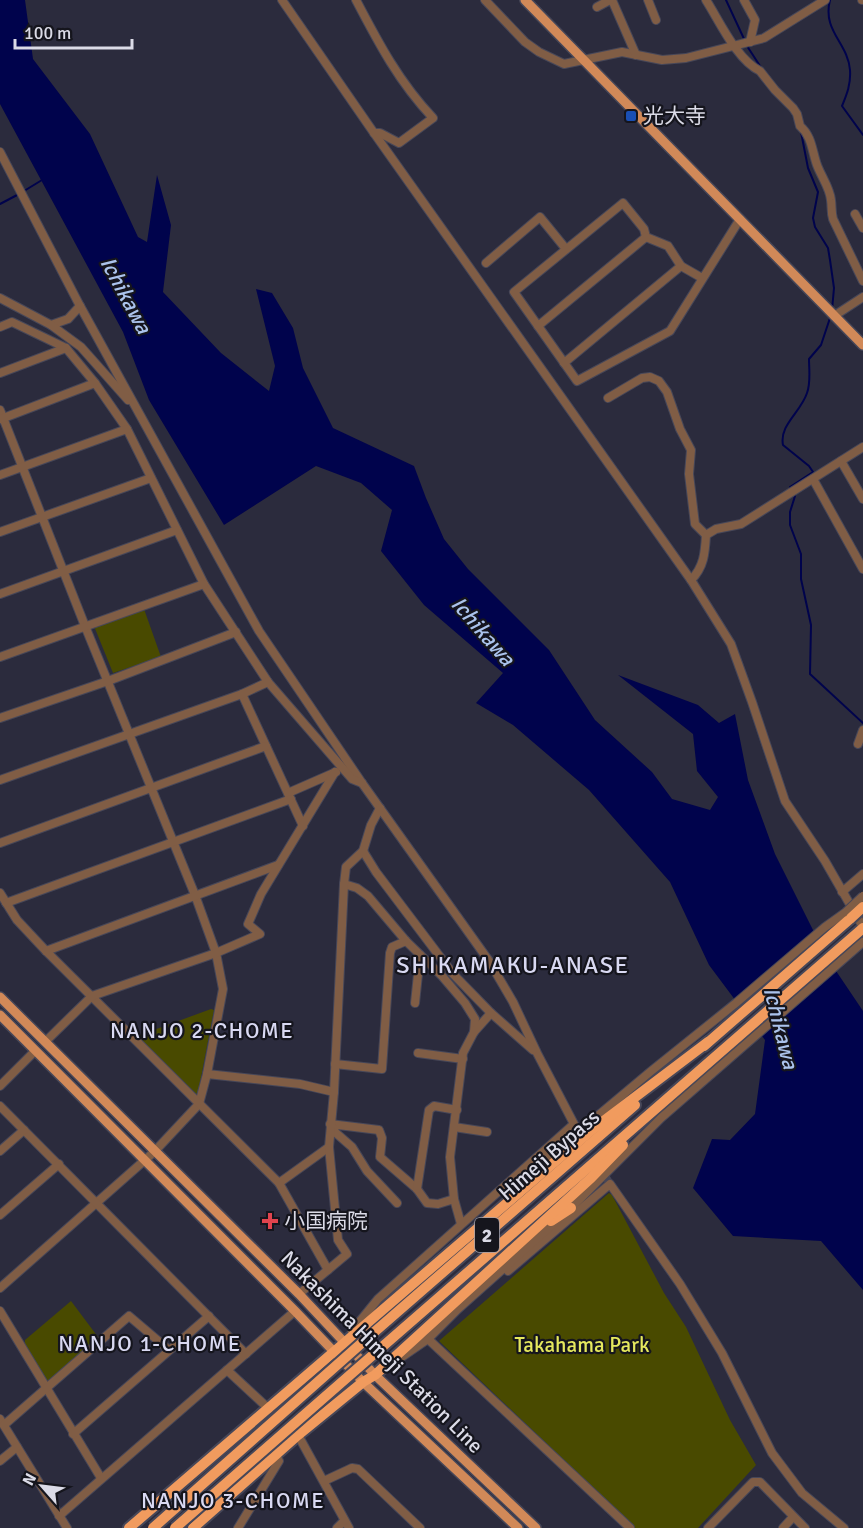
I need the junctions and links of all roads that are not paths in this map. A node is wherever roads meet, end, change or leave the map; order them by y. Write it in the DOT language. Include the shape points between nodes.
graph roads {
  1 [pos="282,0"];
  2 [pos="356,0"];
  3 [pos="485,0"];
  4 [pos="611,0"];
  5 [pos="648,0"];
  6 [pos="706,0"];
  7 [pos="744,0"];
  8 [pos="825,0"];
  9 [pos="531,2"];
  10 [pos="597,7"];
  11 [pos="656,20"];
  12 [pos="750,42"];
  13 [pos="734,46"];
  14 [pos="636,55"];
  15 [pos="585,61"];
  16 [pos="374,133"];
  17 [pos="0,152"];
  18 [pos="855,214"];
  19 [pos="740,219"];
  20 [pos="863,228"];
  21 [pos="646,237"];
  22 [pos="566,249"];
  23 [pos="486,263"];
  24 [pos="681,266"];
  25 [pos="702,278"];
  26 [pos="863,281"];
  27 [pos="863,297"];
  28 [pos="0,298"];
  29 [pos="80,306"];
  30 [pos="832,313"];
  31 [pos="51,325"];
  32 [pos="538,326"];
  33 [pos="0,327"];
  34 [pos="863,345"];
  35 [pos="66,348"];
  36 [pos="564,363"];
  37 [pos="0,373"];
  38 [pos="95,383"];
  39 [pos="608,398"];
  40 [pos="0,410"];
  41 [pos="139,412"];
  42 [pos="2,419"];
  43 [pos="127,429"];
  44 [pos="863,447"];
  45 [pos="841,461"];
  46 [pos="23,466"];
  47 [pos="0,475"];
  48 [pos="151,478"];
  49 [pos="813,479"];
  50 [pos="863,499"];
  51 [pos="43,516"];
  52 [pos="177,530"];
  53 [pos="0,532"];
  54 [pos="706,535"];
  55 [pos="862,564"];
  56 [pos="64,571"];
  57 [pos="691,580"];
  58 [pos="204,584"];
  59 [pos="0,594"];
  60 [pos="85,626"];
  61 [pos="236,632"];
  62 [pos="0,657"];
  63 [pos="108,681"];
  64 [pos="268,682"];
  65 [pos="242,694"];
  66 [pos="0,718"];
  67 [pos="863,730"];
  68 [pos="129,733"];
  69 [pos="858,744"];
  70 [pos="266,746"];
  71 [pos="338,770"];
  72 [pos="0,780"];
  73 [pos="362,783"];
  74 [pos="152,788"];
  75 [pos="289,796"];
  76 [pos="380,808"];
  77 [pos="303,826"];
  78 [pos="173,842"];
  79 [pos="0,843"];
  80 [pos="363,851"];
  81 [pos="278,865"];
  82 [pos="863,874"];
  83 [pos="344,884"];
  84 [pos="842,892"];
  85 [pos="0,893"];
  86 [pos="195,895"];
  87 [pos="863,896"];
  88 [pos="6,903"];
  89 [pos="863,907"];
  90 [pos="848,915"];
  91 [pos="827,931"];
  92 [pos="861,934"];
  93 [pos="406,941"];
  94 [pos="46,951"];
  95 [pos="216,953"];
  96 [pos="840,954"];
  97 [pos="420,955"];
  98 [pos="0,996"];
  99 [pos="92,996"];
  100 [pos="415,1003"];
  101 [pos="491,1013"];
  102 [pos="0,1014"];
  103 [pos="474,1032"];
  104 [pos="45,1042"];
  105 [pos="35,1051"];
  106 [pos="537,1053"];
  107 [pos="422,1057"];
  108 [pos="463,1059"];
  109 [pos="336,1064"];
  110 [pos="207,1074"];
  111 [pos="0,1086"];
  112 [pos="334,1092"];
  113 [pos="199,1104"];
  114 [pos="0,1106"];
  115 [pos="457,1110"];
  116 [pos="605,1121"];
  117 [pos="330,1124"];
  118 [pos="454,1127"];
  119 [pos="24,1130"];
  120 [pos="487,1132"];
  121 [pos="329,1147"];
  122 [pos="620,1149"];
  123 [pos="0,1151"];
  124 [pos="154,1152"];
  125 [pos="144,1161"];
  126 [pos="59,1164"];
  127 [pos="279,1184"];
  128 [pos="417,1189"];
  129 [pos="454,1200"];
  130 [pos="97,1202"];
  131 [pos="397,1203"];
  132 [pos="571,1208"];
  133 [pos="0,1215"];
  134 [pos="461,1224"];
  135 [pos="528,1235"];
  136 [pos="328,1270"];
  137 [pos="0,1288"];
  138 [pos="299,1294"];
  139 [pos="458,1310"];
  140 [pos="0,1311"];
  141 [pos="295,1311"];
  142 [pos="209,1316"];
  143 [pos="428,1339"];
  144 [pos="344,1342"];
  145 [pos="169,1350"];
  146 [pos="333,1353"];
  147 [pos="246,1354"];
  148 [pos="227,1370"];
  149 [pos="375,1375"];
  150 [pos="363,1382"];
  151 [pos="46,1389"];
  152 [pos="269,1409"];
  153 [pos="2,1422"];
  154 [pos="73,1434"];
  155 [pos="298,1435"];
  156 [pos="17,1447"];
  157 [pos="276,1455"];
  158 [pos="0,1461"];
  159 [pos="101,1478"];
  160 [pos="324,1481"];
  161 [pos="59,1516"];
  162 [pos="793,1517"];
  163 [pos="346,1524"];
  164 [pos="67,1528"];
  165 [pos="129,1528"];
  166 [pos="153,1528"];
  167 [pos="175,1528"];
  168 [pos="193,1528"];
  169 [pos="237,1528"];
  170 [pos="337,1528"];
  171 [pos="420,1528"];
  172 [pos="519,1528"];
  173 [pos="536,1528"];
  174 [pos="630,1528"];
  175 [pos="708,1528"];
  176 [pos="783,1528"];
  177 [pos="805,1528"];
  178 [pos="844,1528"];
  1 -- 16 [label="street"];
  2 -- 16 [label="street" via="391,66 433,118 399,143"];
  3 -- 15 [label="street" via="539,52 564,64"];
  4 -- 10 [label="street"];
  4 -- 14 [label="street"];
  5 -- 11 [label="street"];
  6 -- 13 [label="street"];
  7 -- 12 [label="street" via="755,20"];
  8 -- 12 [label="street" via="764,38"];
  9 -- 15 [label="main road"];
  12 -- 13 [label="street"];
  13 -- 14 [label="street" via="686,58 662,60"];
  13 -- 26 [label="street" via="797,114 814,149 831,200 833,219"];
  14 -- 15 [label="street" via="622,52"];
  15 -- 19 [label="main road"];
  16 -- 57 [label="street"];
  17 -- 29 [label="street"];
  18 -- 20 [label="street"];
  19 -- 25 [label="street"];
  19 -- 30 [label="main road"];
  21 -- 22 [label="street" via="623,202"];
  21 -- 24 [label="street" via="668,246"];
  21 -- 32 [label="street"];
  22 -- 23 [label="street" via="540,218"];
  22 -- 32 [label="street" via="514,292"];
  24 -- 25 [label="street"];
  24 -- 36 [label="street"];
  25 -- 36 [label="street" via="670,331 577,381"];
  27 -- 30 [label="street"];
  28 -- 31 [label="street"];
  29 -- 31 [label="street" via="68,319"];
  29 -- 41 [label="street"];
  30 -- 34 [label="main road"];
  31 -- 41 [label="street" via="81,347"];
  32 -- 36 [label="street"];
  33 -- 35 [label="street" via="12,322"];
  35 -- 37 [label="street"];
  35 -- 38 [label="street"];
  38 -- 42 [label="street"];
  38 -- 43 [label="street"];
  39 -- 54 [label="street" via="650,377 667,392 691,450 689,474 695,524"];
  40 -- 42 [label="street"];
  41 -- 73 [label="street" via="259,631"];
  42 -- 46 [label="street"];
  43 -- 46 [label="street"];
  43 -- 48 [label="street"];
  44 -- 45 [label="street"];
  45 -- 49 [label="street"];
  45 -- 50 [label="street"];
  46 -- 47 [label="street"];
  46 -- 51 [label="street"];
  48 -- 51 [label="street"];
  48 -- 52 [label="street"];
  49 -- 54 [label="street" via="741,524"];
  49 -- 55 [label="street"];
  51 -- 53 [label="street"];
  51 -- 56 [label="street"];
  52 -- 56 [label="street"];
  52 -- 58 [label="street"];
  54 -- 57 [label="street" via="700,571"];
  56 -- 59 [label="street"];
  56 -- 60 [label="street"];
  57 -- 84 [label="street" via="731,644 785,801"];
  58 -- 60 [label="street"];
  58 -- 61 [label="street"];
  60 -- 62 [label="street"];
  60 -- 63 [label="street"];
  61 -- 63 [label="street"];
  61 -- 64 [label="street"];
  63 -- 66 [label="street"];
  63 -- 68 [label="street"];
  64 -- 65 [label="street"];
  64 -- 71 [label="street"];
  65 -- 68 [label="street"];
  65 -- 70 [label="street"];
  67 -- 69 [label="street"];
  68 -- 72 [label="street"];
  68 -- 74 [label="street"];
  70 -- 74 [label="street"];
  70 -- 75 [label="street"];
  71 -- 73 [label="street"];
  71 -- 75 [label="street"];
  71 -- 77 [label="street"];
  73 -- 76 [label="street"];
  74 -- 78 [label="street"];
  74 -- 79 [label="street"];
  75 -- 77 [label="street"];
  75 -- 78 [label="street"];
  76 -- 80 [label="street"];
  76 -- 106 [label="street" via="489,961"];
  77 -- 81 [label="street"];
  78 -- 86 [label="street"];
  78 -- 88 [label="street"];
  80 -- 83 [label="street" via="346,867"];
  80 -- 101 [label="street" via="446,965"];
  81 -- 86 [label="street"];
  81 -- 95 [label="street" via="248,924 260,934"];
  82 -- 84 [label="street"];
  83 -- 93 [label="street" via="368,896"];
  83 -- 109 [label="street"];
  84 -- 92 [label="street"];
  85 -- 88 [label="street"];
  86 -- 94 [label="street"];
  86 -- 95 [label="street"];
  87 -- 90 [label="street, bridge"];
  88 -- 94 [label="street"];
  89 -- 90 [label="highway, bridge"];
  90 -- 91 [label="highway"];
  91 -- 116 [label="street" via="736,1003"];
  91 -- 116 [label="highway" via="708,1042"];
  92 -- 96 [label="highway"];
  93 -- 97 [label="street"];
  93 -- 109 [label="street" via="392,947 390,953 382,1069"];
  94 -- 99 [label="street"];
  95 -- 99 [label="street"];
  95 -- 110 [label="street" via="223,989"];
  96 -- 122 [label="street" via="678,1103"];
  96 -- 122 [label="highway" via="663,1103"];
  97 -- 100 [label="street"];
  97 -- 103 [label="street" via="465,1003 475,1019"];
  98 -- 104 [label="main road, Nakashima Himeji Station Line"];
  99 -- 104 [label="street"];
  99 -- 113 [label="street"];
  101 -- 103 [label="street"];
  101 -- 106 [label="street"];
  102 -- 105 [label="main road, Nakashima Himeji Station Line"];
  103 -- 108 [label="street"];
  104 -- 124 [label="main road, Nakashima Himeji Station Line"];
  105 -- 111 [label="street"];
  105 -- 125 [label="main road, Nakashima Himeji Station Line"];
  106 -- 134 [label="street" via="574,1124"];
  107 -- 108 [label="street"];
  108 -- 115 [label="street"];
  109 -- 112 [label="street"];
  110 -- 112 [label="street" via="300,1084"];
  110 -- 113 [label="street"];
  112 -- 117 [label="street"];
  113 -- 124 [label="street"];
  113 -- 127 [label="street"];
  114 -- 119 [label="street"];
  115 -- 118 [label="street"];
  115 -- 128 [label="street" via="434,1106 429,1110"];
  116 -- 144 [label="highway"];
  116 -- 166 [label="highway, Himeji Bypass / 2, bridge"];
  117 -- 121 [label="street"];
  117 -- 128 [label="street" via="379,1130 380,1157"];
  117 -- 131 [label="street"];
  118 -- 120 [label="street"];
  118 -- 129 [label="street" via="450,1157"];
  119 -- 123 [label="street"];
  119 -- 126 [label="street"];
  121 -- 127 [label="street"];
  121 -- 136 [label="street" via="338,1240 347,1254"];
  122 -- 132 [label="street"];
  122 -- 135 [label="highway"];
  122 -- 167 [label="highway, Himeji Bypass / 2, bridge" via="374,1354"];
  124 -- 125 [label="street"];
  124 -- 138 [label="main road, Nakashima Himeji Station Line"];
  125 -- 130 [label="street"];
  125 -- 141 [label="main road, Nakashima Himeji Station Line"];
  126 -- 130 [label="street"];
  126 -- 133 [label="street"];
  127 -- 136 [label="street"];
  128 -- 129 [label="street" via="427,1203"];
  129 -- 134 [label="street"];
  130 -- 137 [label="street"];
  130 -- 142 [label="street"];
  132 -- 135 [label="highway"];
  132 -- 139 [label="street"];
  134 -- 144 [label="street" via="378,1299"];
  135 -- 149 [label="highway"];
  136 -- 138 [label="street"];
  138 -- 144 [label="main road, Nakashima Himeji Station Line"];
  139 -- 143 [label="street"];
  139 -- 178 [label="street" via="610,1184 680,1284 722,1353 772,1453 802,1492"];
  140 -- 151 [label="street"];
  141 -- 146 [label="main road, Nakashima Himeji Station Line"];
  141 -- 147 [label="street"];
  142 -- 145 [label="street"];
  142 -- 147 [label="street"];
  143 -- 149 [label="street"];
  143 -- 174 [label="street"];
  144 -- 146 [label="highway"];
  144 -- 149 [label="main road, Nakashima Himeji Station Line"];
  145 -- 151 [label="street" via="129,1316"];
  145 -- 154 [label="street"];
  146 -- 150 [label="main road, Nakashima Himeji Station Line"];
  146 -- 152 [label="highway"];
  147 -- 148 [label="street"];
  148 -- 152 [label="street"];
  148 -- 159 [label="street"];
  149 -- 150 [label="highway"];
  149 -- 173 [label="main road, Nakashima Himeji Station Line"];
  150 -- 155 [label="highway"];
  150 -- 172 [label="main road, Nakashima Himeji Station Line"];
  151 -- 153 [label="street"];
  151 -- 154 [label="street"];
  152 -- 165 [label="highway"];
  153 -- 156 [label="street"];
  154 -- 159 [label="street"];
  155 -- 157 [label="highway"];
  155 -- 160 [label="street"];
  156 -- 158 [label="street"];
  156 -- 161 [label="street"];
  157 -- 168 [label="highway"];
  157 -- 169 [label="street" via="279,1461"];
  159 -- 161 [label="street"];
  160 -- 163 [label="street"];
  160 -- 171 [label="street" via="352,1468 358,1470"];
  161 -- 164 [label="street"];
  162 -- 175 [label="street" via="760,1482 753,1482"];
  162 -- 176 [label="street"];
  162 -- 177 [label="street"];
  163 -- 170 [label="street"];
}
